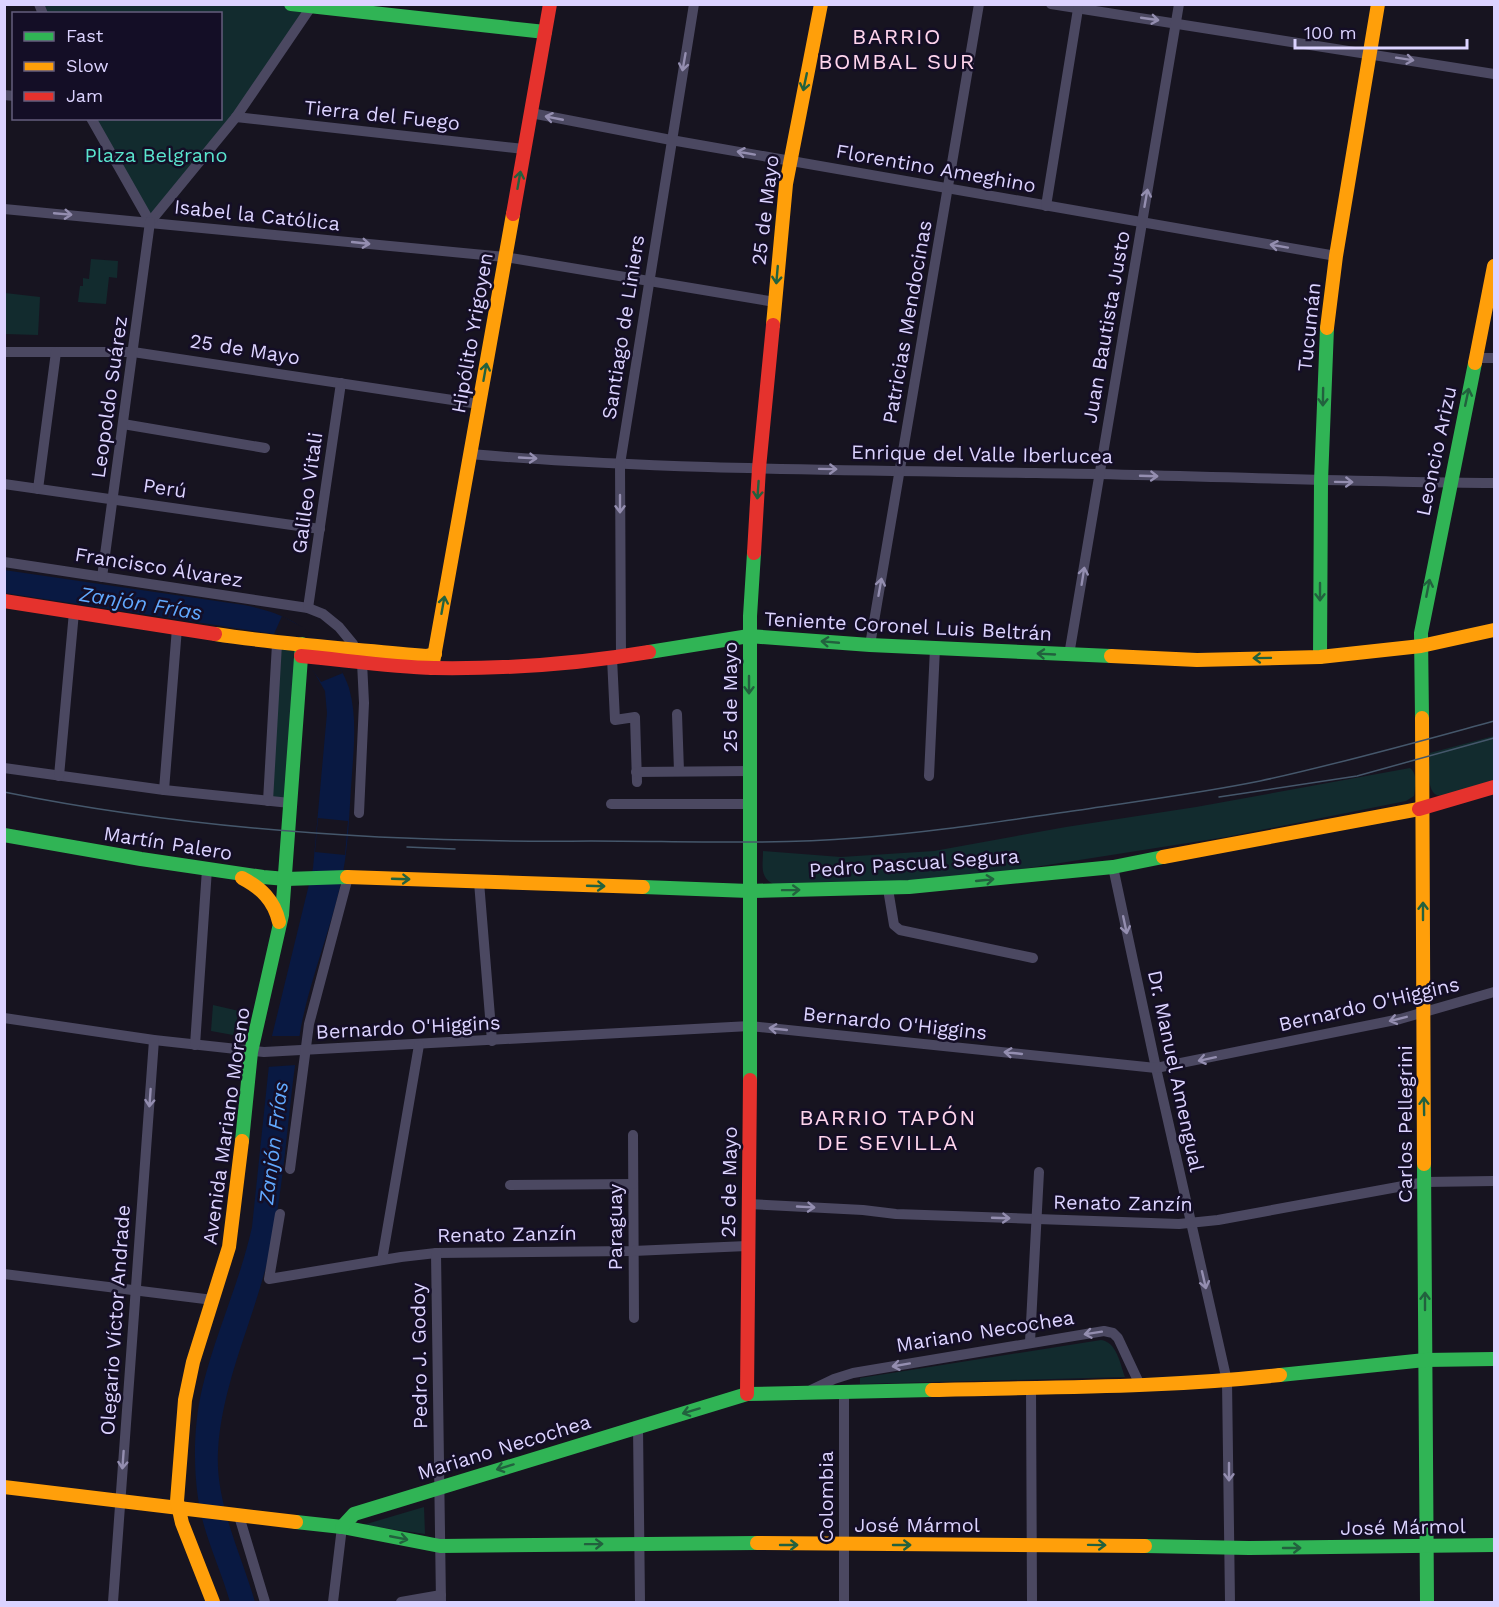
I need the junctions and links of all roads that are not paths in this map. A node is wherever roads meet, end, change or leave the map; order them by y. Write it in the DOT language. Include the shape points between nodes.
graph roads {
  1 [pos="291,4"];
  2 [pos="550,4"];
  3 [pos="694,4"];
  4 [pos="821,4"];
  5 [pos="979,4"];
  6 [pos="1051,4"];
  7 [pos="1179,4"];
  8 [pos="1378,4"];
  9 [pos="313,5"];
  10 [pos="1078,9"];
  11 [pos="1176,23"];
  12 [pos="545,32"];
  13 [pos="1370,53"];
  14 [pos="1494,74"];
  15 [pos="531,113"];
  16 [pos="236,117"];
  17 [pos="92,120"];
  18 [pos="671,140"];
  19 [pos="524,149"];
  20 [pos="789,160"];
  21 [pos="948,189"];
  22 [pos="1046,206"];
  23 [pos="4,209"];
  24 [pos="150,222"];
  25 [pos="1142,222"];
  26 [pos="1336,256"];
  27 [pos="505,257"];
  28 [pos="1494,270"];
  29 [pos="648,281"];
  30 [pos="775,302"];
  31 [pos="4,352"];
  32 [pos="56,352"];
  33 [pos="134,352"];
  34 [pos="1475,358"];
  35 [pos="1494,358"];
  36 [pos="341,383"];
  37 [pos="479,404"];
  38 [pos="123,424"];
  39 [pos="265,448"];
  40 [pos="470,454"];
  41 [pos="620,464"];
  42 [pos="759,468"];
  43 [pos="900,471"];
  44 [pos="1100,474"];
  45 [pos="1321,481"];
  46 [pos="1450,483"];
  47 [pos="1494,483"];
  48 [pos="4,484"];
  49 [pos="38,489"];
  50 [pos="113,499"];
  51 [pos="320,529"];
  52 [pos="4,562"];
  53 [pos="102,577"];
  54 [pos="4,601"];
  55 [pos="308,608"];
  56 [pos="74,612"];
  57 [pos="177,628"];
  58 [pos="1494,630"];
  59 [pos="749,636"];
  60 [pos="277,644"];
  61 [pos="870,645"];
  62 [pos="1421,646"];
  63 [pos="935,648"];
  64 [pos="302,650"];
  65 [pos="359,655"];
  66 [pos="1069,655"];
  67 [pos="1320,657"];
  68 [pos="616,658"];
  69 [pos="433,661"];
  70 [pos="677,714"];
  71 [pos="4,768"];
  72 [pos="679,771"];
  73 [pos="749,771"];
  74 [pos="59,776"];
  75 [pos="929,776"];
  76 [pos="1494,787"];
  77 [pos="164,790"];
  78 [pos="268,801"];
  79 [pos="290,803"];
  80 [pos="610,804"];
  81 [pos="749,804"];
  82 [pos="1422,808"];
  83 [pos="359,813"];
  84 [pos="4,835"];
  85 [pos="1113,867"];
  86 [pos="207,869"];
  87 [pos="232,873"];
  88 [pos="345,877"];
  89 [pos="327,878"];
  90 [pos="286,879"];
  91 [pos="479,882"];
  92 [pos="888,889"];
  93 [pos="749,891"];
  94 [pos="280,928"];
  95 [pos="1033,958"];
  96 [pos="1494,992"];
  97 [pos="1423,1012"];
  98 [pos="4,1018"];
  99 [pos="750,1026"];
  100 [pos="154,1040"];
  101 [pos="492,1041"];
  102 [pos="195,1045"];
  103 [pos="419,1045"];
  104 [pos="301,1051"];
  105 [pos="251,1052"];
  106 [pos="1156,1068"];
  107 [pos="633,1135"];
  108 [pos="290,1169"];
  109 [pos="1040,1172"];
  110 [pos="1425,1182"];
  111 [pos="1494,1182"];
  112 [pos="633,1184"];
  113 [pos="510,1185"];
  114 [pos="748,1204"];
  115 [pos="280,1214"];
  116 [pos="1037,1219"];
  117 [pos="1191,1223"];
  118 [pos="747,1246"];
  119 [pos="633,1251"];
  120 [pos="436,1253"];
  121 [pos="382,1260"];
  122 [pos="4,1274"];
  123 [pos="136,1291"];
  124 [pos="213,1300"];
  125 [pos="634,1318"];
  126 [pos="1030,1342"];
  127 [pos="1494,1359"];
  128 [pos="1425,1360"];
  129 [pos="1227,1381"];
  130 [pos="1140,1385"];
  131 [pos="1031,1387"];
  132 [pos="844,1391"];
  133 [pos="808,1392"];
  134 [pos="747,1394"];
  135 [pos="638,1427"];
  136 [pos="439,1486"];
  137 [pos="4,1487"];
  138 [pos="120,1501"];
  139 [pos="178,1507"];
  140 [pos="220,1514"];
  141 [pos="342,1527"];
  142 [pos="639,1544"];
  143 [pos="1032,1544"];
  144 [pos="844,1545"];
  145 [pos="1426,1545"];
  146 [pos="1494,1545"];
  147 [pos="440,1546"];
  148 [pos="1230,1546"];
  149 [pos="441,1599"];
  150 [pos="113,1602"];
  151 [pos="213,1602"];
  152 [pos="266,1602"];
  153 [pos="333,1602"];
  154 [pos="401,1602"];
  155 [pos="640,1602"];
  156 [pos="844,1602"];
  157 [pos="1032,1602"];
  158 [pos="1230,1602"];
  159 [pos="1426,1602"];
  1 -- 9 [label="street"];
  2 -- 12 [label="street, Hipólito Yrigoyen"];
  3 -- 18 [label="street, Santiago de Liniers, one-way"];
  4 -- 20 [label="street, 25 de Mayo, one-way"];
  5 -- 21 [label="street, Patricias Mendocinas"];
  6 -- 10 [label="street"];
  7 -- 11 [label="street, Juan Bautista Justo"];
  8 -- 13 [label="street, Tucumán"];
  9 -- 12 [label="street"];
  9 -- 16 [label="street"];
  10 -- 11 [label="street, one-way"];
  10 -- 22 [label="street"];
  11 -- 13 [label="street"];
  25 -- 11 [label="street, Juan Bautista Justo, one-way"];
  12 -- 15 [label="street, Hipólito Yrigoyen"];
  13 -- 14 [label="street, one-way"];
  13 -- 26 [label="street, Tucumán"];
  18 -- 15 [label="street, Florentino Ameghino, one-way"];
  15 -- 19 [label="street, Hipólito Yrigoyen"];
  16 -- 19 [label="street, Tierra del Fuego"];
  16 -- 24 [label="street"];
  17 -- 24 [label="street"];
  20 -- 18 [label="street, Florentino Ameghino, one-way"];
  18 -- 29 [label="street, Santiago de Liniers"];
  27 -- 19 [label="street, Hipólito Yrigoyen, one-way"];
  20 -- 21 [label="street, Florentino Ameghino"];
  20 -- 30 [label="street, 25 de Mayo, one-way"];
  21 -- 22 [label="street, Florentino Ameghino"];
  21 -- 43 [label="street, Patricias Mendocinas"];
  22 -- 25 [label="street, Florentino Ameghino"];
  23 -- 24 [label="street, Isabel la Católica, one-way"];
  24 -- 27 [label="street, Isabel la Católica, one-way"];
  24 -- 33 [label="street, Leopoldo Suárez"];
  26 -- 25 [label="street, Florentino Ameghino, one-way"];
  25 -- 44 [label="street, Juan Bautista Justo"];
  26 -- 45 [label="street, Tucumán, one-way" via="1323,362"];
  27 -- 29 [label="street, Isabel la Católica"];
  37 -- 27 [label="street, Hipólito Yrigoyen, one-way"];
  28 -- 34 [label="street, Leoncio Arizu"];
  29 -- 30 [label="street, Isabel la Católica"];
  29 -- 41 [label="street, Santiago de Liniers"];
  30 -- 42 [label="street, 25 de Mayo"];
  31 -- 32 [label="street, 25 de Mayo"];
  32 -- 33 [label="street, 25 de Mayo"];
  32 -- 49 [label="street"];
  33 -- 36 [label="street, 25 de Mayo"];
  33 -- 38 [label="street, Leopoldo Suárez"];
  34 -- 35 [label="street"];
  46 -- 34 [label="street, Leoncio Arizu, one-way"];
  36 -- 37 [label="street, 25 de Mayo"];
  36 -- 51 [label="street, Galileo Vitali"];
  37 -- 40 [label="street, Hipólito Yrigoyen"];
  38 -- 39 [label="street"];
  38 -- 50 [label="street, Leopoldo Suárez"];
  40 -- 41 [label="street, Enrique del Valle Iberlucea, one-way"];
  69 -- 40 [label="street, Hipólito Yrigoyen, one-way"];
  41 -- 42 [label="street, Enrique del Valle Iberlucea"];
  41 -- 68 [label="street, Santiago de Liniers, one-way"];
  42 -- 43 [label="street, Enrique del Valle Iberlucea, one-way"];
  42 -- 59 [label="street, 25 de Mayo, one-way"];
  43 -- 44 [label="street, Enrique del Valle Iberlucea"];
  61 -- 43 [label="street, Patricias Mendocinas, one-way"];
  44 -- 45 [label="street, Enrique del Valle Iberlucea, one-way"];
  66 -- 44 [label="street, Juan Bautista Justo, one-way"];
  45 -- 46 [label="street, Enrique del Valle Iberlucea, one-way"];
  45 -- 67 [label="street, Tucumán, one-way"];
  46 -- 47 [label="street, Enrique del Valle Iberlucea"];
  62 -- 46 [label="street, Leoncio Arizu, one-way" via="1423,614"];
  48 -- 49 [label="street, Perú"];
  49 -- 50 [label="street, Perú"];
  50 -- 51 [label="street, Perú"];
  50 -- 53 [label="street, Leopoldo Suárez"];
  51 -- 55 [label="street, Galileo Vitali"];
  52 -- 53 [label="street, Francisco Álvarez"];
  53 -- 55 [label="street, Francisco Álvarez"];
  54 -- 56 [label="street"];
  55 -- 65 [label="street" via="336,624"];
  56 -- 57 [label="street"];
  56 -- 74 [label="street"];
  57 -- 60 [label="street"];
  57 -- 77 [label="street"];
  58 -- 62 [label="street, Teniente Coronel Luis Beltrán"];
  61 -- 59 [label="street, Teniente Coronel Luis Beltrán, one-way"];
  59 -- 68 [label="street, Teniente Coronel Luis Beltrán"];
  59 -- 73 [label="street, 25 de Mayo, one-way"];
  60 -- 64 [label="street"];
  60 -- 78 [label="street"];
  61 -- 63 [label="street, Teniente Coronel Luis Beltrán"];
  62 -- 67 [label="street, Teniente Coronel Luis Beltrán"];
  62 -- 82 [label="street, Carlos Pellegrini"];
  66 -- 63 [label="street, Teniente Coronel Luis Beltrán, one-way"];
  63 -- 75 [label="street"];
  64 -- 65 [label="street"];
  64 -- 65 [label="street" via="320,658"];
  64 -- 79 [label="street, Avenida Mariano Moreno"];
  65 -- 69 [label="street, Teniente Coronel Luis Beltrán" via="428,656"];
  65 -- 83 [label="street" via="364,703"];
  67 -- 66 [label="street, Teniente Coronel Luis Beltrán, one-way" via="1197,660"];
  68 -- 69 [label="street, Teniente Coronel Luis Beltrán" via="458,669"];
  68 -- 72 [label="street, Santiago de Liniers" via="615,720 635,717 637,777"];
  70 -- 72 [label="street"];
  71 -- 74 [label="street"];
  72 -- 73 [label="street"];
  73 -- 81 [label="street, 25 de Mayo"];
  74 -- 77 [label="street"];
  76 -- 82 [label="street, Pedro Pascual Segura"];
  77 -- 78 [label="street"];
  78 -- 79 [label="street"];
  79 -- 90 [label="street, Avenida Mariano Moreno"];
  80 -- 81 [label="street"];
  81 -- 93 [label="street, 25 de Mayo"];
  82 -- 85 [label="street, Pedro Pascual Segura"];
  97 -- 82 [label="street, Carlos Pellegrini, one-way"];
  84 -- 86 [label="street, Martín Palero"];
  92 -- 85 [label="street, Pedro Pascual Segura, one-way"];
  85 -- 106 [label="street, Dr. Manuel Amengual, one-way"];
  86 -- 87 [label="street, Martín Palero"];
  86 -- 102 [label="street"];
  87 -- 90 [label="street, Martín Palero"];
  87 -- 94 [label="street" via="267,894"];
  88 -- 89 [label="street, Pedro Pascual Segura"];
  88 -- 91 [label="street, Pedro Pascual Segura, one-way"];
  88 -- 104 [label="street"];
  89 -- 90 [label="street, Martín Palero"];
  90 -- 94 [label="street, Avenida Mariano Moreno"];
  91 -- 93 [label="street, Pedro Pascual Segura, one-way"];
  91 -- 101 [label="street"];
  93 -- 92 [label="street, Pedro Pascual Segura, one-way"];
  92 -- 95 [label="street" via="894,925 900,930"];
  93 -- 99 [label="street, 25 de Mayo"];
  94 -- 105 [label="street, Avenida Mariano Moreno"];
  96 -- 97 [label="street, Bernardo O'Higgins"];
  97 -- 106 [label="street, Bernardo O'Higgins, one-way"];
  110 -- 97 [label="street, Carlos Pellegrini, one-way"];
  98 -- 100 [label="street, Bernardo O'Higgins"];
  99 -- 101 [label="street, Bernardo O'Higgins"];
  106 -- 99 [label="street, Bernardo O'Higgins, one-way"];
  99 -- 114 [label="street, 25 de Mayo"];
  100 -- 102 [label="street, Bernardo O'Higgins"];
  100 -- 123 [label="street, Olegario Víctor Andrade, one-way"];
  101 -- 103 [label="street, Bernardo O'Higgins"];
  102 -- 105 [label="street, Bernardo O'Higgins"];
  103 -- 104 [label="street, Bernardo O'Higgins"];
  103 -- 121 [label="street"];
  104 -- 105 [label="street, Bernardo O'Higgins"];
  104 -- 108 [label="street"];
  105 -- 124 [label="street, Avenida Mariano Moreno" via="232,1228"];
  106 -- 117 [label="street, Dr. Manuel Amengual"];
  107 -- 112 [label="street, Paraguay"];
  109 -- 116 [label="street"];
  110 -- 111 [label="street, Renato Zanzín"];
  110 -- 117 [label="street, Renato Zanzín"];
  128 -- 110 [label="street, Carlos Pellegrini, one-way"];
  112 -- 113 [label="street"];
  112 -- 119 [label="street, Paraguay"];
  114 -- 116 [label="street, Renato Zanzín, one-way"];
  114 -- 118 [label="street, 25 de Mayo"];
  115 -- 121 [label="street, Renato Zanzín" via="269,1279"];
  116 -- 117 [label="street, Renato Zanzín"];
  116 -- 126 [label="street"];
  117 -- 129 [label="street, Dr. Manuel Amengual, one-way"];
  118 -- 119 [label="street, Renato Zanzín"];
  118 -- 134 [label="street, 25 de Mayo"];
  119 -- 120 [label="street, Renato Zanzín"];
  119 -- 125 [label="street, Paraguay"];
  120 -- 121 [label="street, Renato Zanzín"];
  120 -- 136 [label="street, Pedro J. Godoy"];
  122 -- 123 [label="street"];
  123 -- 124 [label="street"];
  123 -- 138 [label="street, Olegario Víctor Andrade, one-way"];
  124 -- 139 [label="street, Avenida Mariano Moreno" via="184,1400"];
  130 -- 126 [label="street, Mariano Necochea, one-way" via="1113,1333"];
  126 -- 133 [label="street, Mariano Necochea, one-way" via="853,1373"];
  127 -- 128 [label="street, Mariano Necochea"];
  128 -- 129 [label="street, Mariano Necochea"];
  128 -- 145 [label="street, Carlos Pellegrini"];
  129 -- 130 [label="street, Mariano Necochea"];
  129 -- 148 [label="street, Dr. Manuel Amengual, one-way"];
  130 -- 131 [label="street, Mariano Necochea"];
  131 -- 132 [label="street, Mariano Necochea"];
  131 -- 143 [label="street"];
  132 -- 133 [label="street, Mariano Necochea"];
  132 -- 144 [label="street, Colombia"];
  133 -- 134 [label="street, Mariano Necochea"];
  134 -- 135 [label="street, Mariano Necochea, one-way"];
  135 -- 136 [label="street, Mariano Necochea, one-way"];
  135 -- 142 [label="street"];
  136 -- 141 [label="street, Mariano Necochea" via="354,1514"];
  136 -- 147 [label="street, Pedro J. Godoy"];
  137 -- 138 [label="street"];
  138 -- 139 [label="street"];
  138 -- 150 [label="street, Olegario Víctor Andrade"];
  139 -- 140 [label="street"];
  139 -- 151 [label="street, Avenida Mariano Moreno"];
  140 -- 141 [label="street"];
  140 -- 152 [label="street"];
  141 -- 147 [label="street, José Mármol, one-way"];
  141 -- 153 [label="street"];
  142 -- 144 [label="street, José Mármol, one-way"];
  147 -- 142 [label="street, José Mármol, one-way"];
  142 -- 155 [label="street"];
  144 -- 143 [label="street, José Mármol, one-way"];
  143 -- 148 [label="street, José Mármol, one-way"];
  143 -- 157 [label="street"];
  144 -- 156 [label="street, Colombia"];
  145 -- 146 [label="street, José Mármol"];
  148 -- 145 [label="street, José Mármol, one-way"];
  145 -- 159 [label="street, Carlos Pellegrini"];
  147 -- 149 [label="street, Pedro J. Godoy"];
  148 -- 158 [label="street, Dr. Manuel Amengual"];
  149 -- 154 [label="street"];
}
